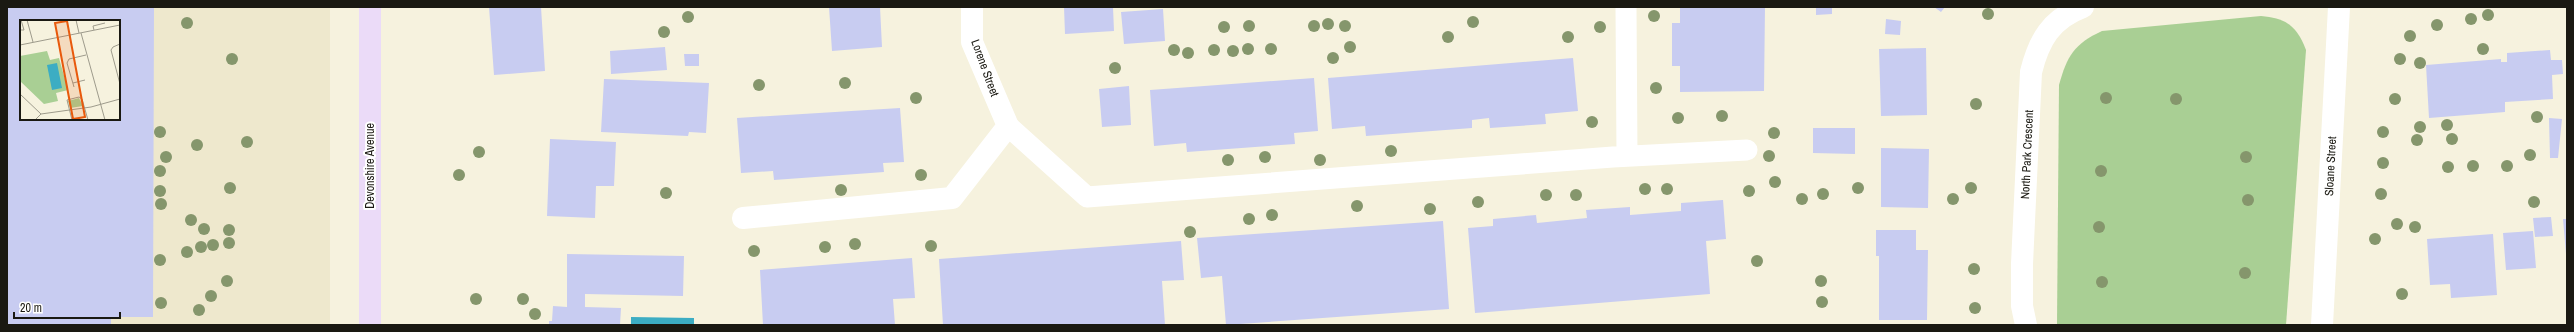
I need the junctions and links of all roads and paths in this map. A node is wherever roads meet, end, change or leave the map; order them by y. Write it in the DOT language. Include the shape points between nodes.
graph roads {
  1 [pos="370,7"];
  2 [pos="972,7"];
  3 [pos="1626,7"];
  4 [pos="2083,7"];
  5 [pos="2339,7"];
  6 [pos="1008,126"];
  7 [pos="1748,150"];
  8 [pos="1627,156"];
  9 [pos="743,218"];
  10 [pos="370,325"];
  11 [pos="2026,325"];
  12 [pos="2322,325"];
  1 -- 10 [label="main road, Devonshire Avenue"];
  2 -- 6 [label="street, Lorene Street" via="972,42"];
  3 -- 8 [label="lane"];
  4 -- 11 [label="street, North Park Crescent" via="2053,24 2037,49 2031,72 2022,264 2022,306"];
  5 -- 12 [label="street, Sloane Street"];
  6 -- 8 [label="lane" via="1087,197"];
  6 -- 9 [label="street" via="952,198"];
  7 -- 8 [label="lane"];
}
